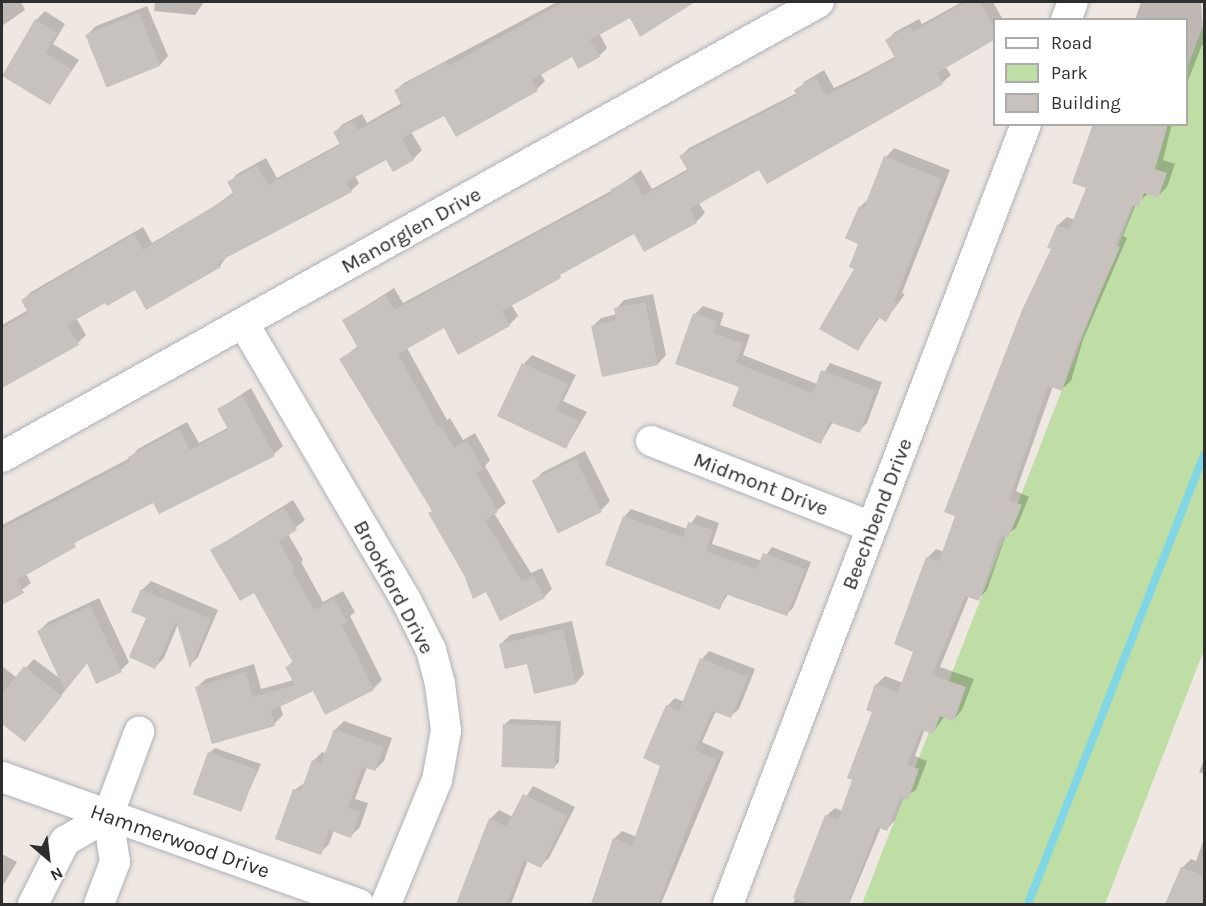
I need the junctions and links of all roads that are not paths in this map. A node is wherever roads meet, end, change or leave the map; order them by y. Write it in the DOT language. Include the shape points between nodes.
graph roads {
  1 [pos="1073,2"];
  2 [pos="800,6"];
  3 [pos="1067,18"];
  4 [pos="1025,126"];
  5 [pos="244,324"];
  6 [pos="651,441"];
  7 [pos="2,457"];
  8 [pos="872,527"];
  9 [pos="139,732"];
  10 [pos="2,777"];
  11 [pos="108,816"];
  12 [pos="33,904"];
  13 [pos="99,904"];
  14 [pos="359,904"];
  15 [pos="386,904"];
  16 [pos="728,904"];
  1 -- 3 [label="street"];
  2 -- 5 [label="street, Manorglen Drive"];
  4 -- 8 [label="street, Beechbend Drive"];
  5 -- 7 [label="street, Manorglen Drive"];
  5 -- 15 [label="street, Brookford Drive" via="405,600 431,650 440,684 446,731 437,780"];
  6 -- 8 [label="street, Midmont Drive"];
  8 -- 16 [label="street, Beechbend Drive"];
  9 -- 11 [label="street"];
  10 -- 11 [label="street, Hammerwood Drive"];
  11 -- 12 [label="street" via="65,841"];
  11 -- 13 [label="street" via="115,862"];
  11 -- 14 [label="street, Hammerwood Drive"];
}
